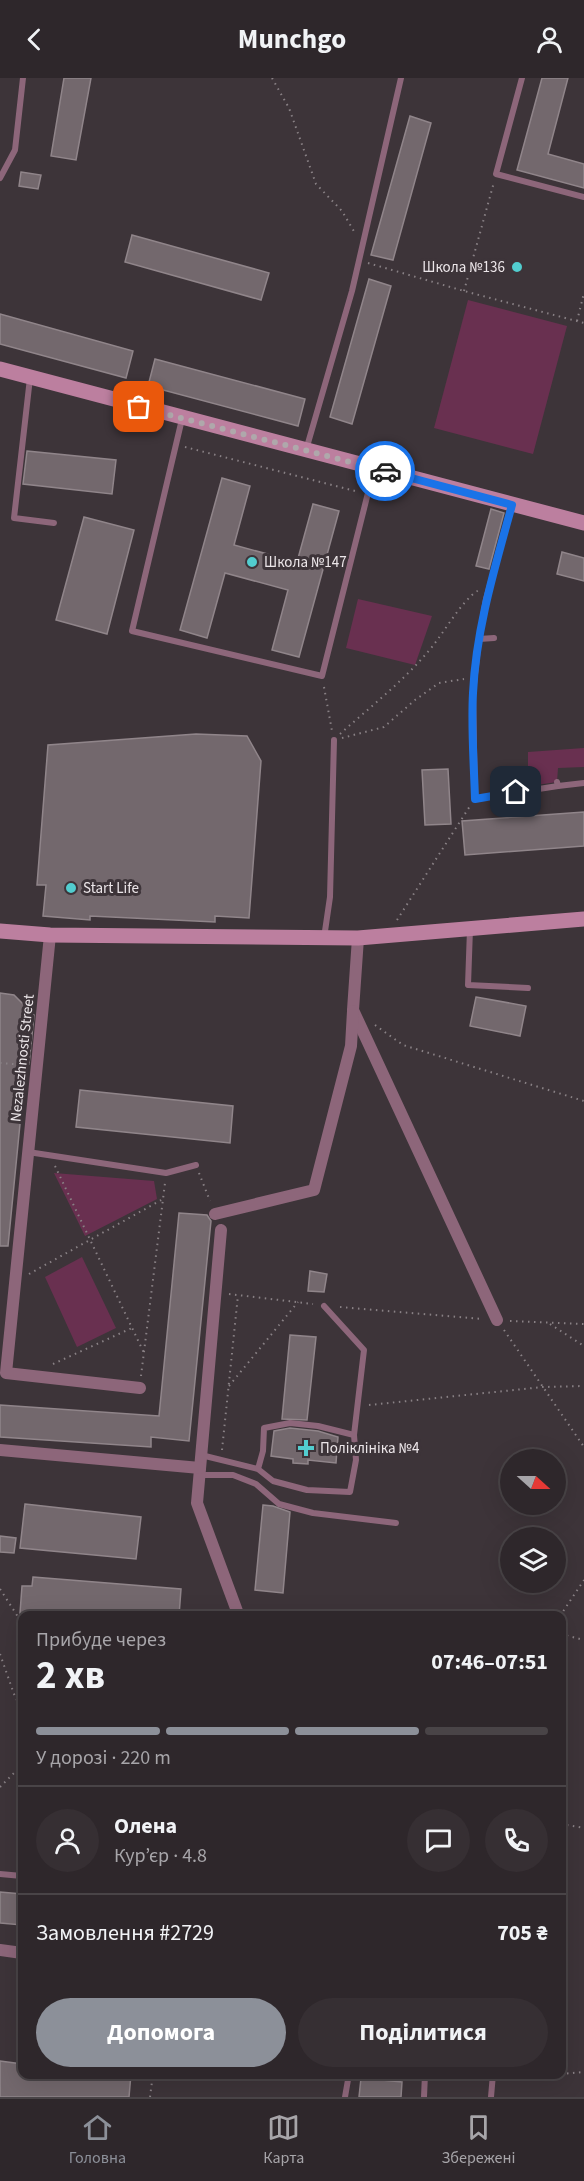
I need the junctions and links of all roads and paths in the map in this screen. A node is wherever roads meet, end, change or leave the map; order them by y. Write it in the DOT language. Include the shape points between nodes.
graph roads {
  1 [pos="23,78"];
  2 [pos="272,78"];
  3 [pos="401,78"];
  4 [pos="522,78"];
  5 [pos="496,174"];
  6 [pos="0,178"];
  7 [pos="584,197"];
  8 [pos="363,246"];
  9 [pos="360,261"];
  10 [pos="464,291"];
  11 [pos="584,293"];
  12 [pos="577,321"];
  13 [pos="584,323"];
  14 [pos="0,369"];
  15 [pos="30,378"];
  16 [pos="182,418"];
  17 [pos="176,444"];
  18 [pos="306,450"];
  19 [pos="374,468"];
  20 [pos="367,494"];
  21 [pos="512,505"];
  22 [pos="584,522"];
  23 [pos="54,523"];
  24 [pos="490,584"];
  25 [pos="494,638"];
  26 [pos="479,639"];
  27 [pos="322,676"];
  28 [pos="475,677"];
  29 [pos="334,740"];
  30 [pos="584,783"];
  31 [pos="475,799"];
  32 [pos="584,919"];
  33 [pos="470,928"];
  34 [pos="0,931"];
  35 [pos="50,935"];
  36 [pos="387,936"];
  37 [pos="324,938"];
  38 [pos="358,938"];
  39 [pos="528,988"];
  40 [pos="353,1010"];
  41 [pos="0,1063"];
  42 [pos="36,1066"];
  43 [pos="584,1101"];
  44 [pos="27,1152"];
  45 [pos="49,1155"];
  46 [pos="196,1165"];
  47 [pos="166,1173"];
  48 [pos="163,1199"];
  49 [pos="215,1214"];
  50 [pos="221,1230"];
  51 [pos="90,1240"];
  52 [pos="15,1282"];
  53 [pos="215,1292"];
  54 [pos="238,1295"];
  55 [pos="298,1302"];
  56 [pos="324,1306"];
  57 [pos="498,1320"];
  58 [pos="548,1323"];
  59 [pos="584,1324"];
  60 [pos="132,1328"];
  61 [pos="584,1346"];
  62 [pos="144,1353"];
  63 [pos="28,1376"];
  64 [pos="229,1386"];
  65 [pos="584,1386"];
  66 [pos="543,1387"];
  67 [pos="140,1388"];
  68 [pos="361,1406"];
  69 [pos="354,1435"];
  70 [pos="584,1447"];
  71 [pos="0,1449"];
  72 [pos="201,1455"];
  73 [pos="221,1460"];
  74 [pos="258,1469"];
  75 [pos="200,1472"];
  76 [pos="396,1523"];
  77 [pos="584,1580"];
  78 [pos="0,1589"];
  79 [pos="236,1611"];
  80 [pos="563,1611"];
  81 [pos="18,1617"];
  82 [pos="566,1635"];
  83 [pos="584,1640"];
  84 [pos="0,1654"];
  85 [pos="18,1702"];
  86 [pos="18,1769"];
  87 [pos="0,1787"];
  88 [pos="566,1825"];
  89 [pos="584,1828"];
  90 [pos="0,1874"];
  91 [pos="18,1876"];
  92 [pos="0,1950"];
  93 [pos="18,1952"];
  94 [pos="584,2072"];
  95 [pos="566,2074"];
  96 [pos="152,2079"];
  97 [pos="349,2079"];
  98 [pos="425,2079"];
  99 [pos="492,2079"];
  100 [pos="150,2097"];
  101 [pos="345,2097"];
  102 [pos="424,2097"];
  103 [pos="491,2097"];
  1 -- 6 [label="lane" via="15,150"];
  2 -- 8 [label="path" via="289,108 316,184 342,211"];
  3 -- 8 [label="lane"];
  4 -- 5 [label="lane"];
  5 -- 7 [label="lane"];
  5 -- 10 [label="path"];
  8 -- 9 [label="lane"];
  9 -- 10 [label="path"];
  9 -- 18 [label="lane"];
  10 -- 12 [label="path"];
  11 -- 12 [label="path"];
  12 -- 13 [label="path"];
  14 -- 15 [label="street"];
  15 -- 16 [label="street"];
  15 -- 23 [label="lane" via="14,518"];
  16 -- 17 [label="lane"];
  16 -- 18 [label="street"];
  17 -- 20 [label="path"];
  17 -- 27 [label="lane" via="132,631"];
  18 -- 19 [label="street"];
  19 -- 20 [label="lane"];
  19 -- 21 [label="street"];
  20 -- 27 [label="lane"];
  21 -- 22 [label="street"];
  21 -- 24 [label="lane"];
  24 -- 26 [label="lane"];
  24 -- 29 [label="path" via="469,596 426,655"];
  25 -- 26 [label="lane"];
  26 -- 28 [label="lane"];
  27 -- 29 [label="path"];
  28 -- 29 [label="path" via="439,683 384,727"];
  28 -- 31 [label="lane"];
  29 -- 37 [label="lane" via="330,897"];
  30 -- 31 [label="lane"];
  31 -- 36 [label="path"];
  32 -- 33 [label="street"];
  33 -- 36 [label="street"];
  33 -- 39 [label="lane" via="468,985"];
  34 -- 35 [label="street"];
  35 -- 37 [label="street"];
  35 -- 42 [label="street, Nezalezhnosti Street"];
  36 -- 38 [label="street"];
  37 -- 38 [label="street"];
  38 -- 40 [label="street"];
  40 -- 43 [label="path" via="404,1045"];
  40 -- 49 [label="street" via="351,1046 314,1190"];
  40 -- 57 [label="street"];
  41 -- 42 [label="path"];
  42 -- 44 [label="street, Nezalezhnosti Street"];
  44 -- 45 [label="lane"];
  44 -- 52 [label="street, Nezalezhnosti Street"];
  45 -- 47 [label="lane"];
  45 -- 51 [label="path"];
  46 -- 47 [label="lane"];
  46 -- 49 [label="path"];
  47 -- 48 [label="path"];
  48 -- 51 [label="path"];
  48 -- 62 [label="path"];
  50 -- 53 [label="street"];
  51 -- 52 [label="path"];
  51 -- 60 [label="path"];
  52 -- 63 [label="street, Nezalezhnosti Street" via="6,1373"];
  53 -- 54 [label="path"];
  53 -- 72 [label="street"];
  54 -- 55 [label="path"];
  54 -- 64 [label="path"];
  55 -- 56 [label="path"];
  55 -- 64 [label="path"];
  56 -- 57 [label="path"];
  56 -- 69 [label="lane" via="364,1350"];
  57 -- 58 [label="path"];
  57 -- 66 [label="path"];
  58 -- 59 [label="path"];
  58 -- 61 [label="path"];
  60 -- 62 [label="path"];
  60 -- 63 [label="path"];
  62 -- 67 [label="path"];
  63 -- 67 [label="street, Nezalezhnosti Street"];
  64 -- 73 [label="path"];
  65 -- 66 [label="path"];
  66 -- 68 [label="path"];
  66 -- 70 [label="path"];
  69 -- 74 [label="lane" via="290,1423 264,1428"];
  69 -- 74 [label="lane" via="356,1460 350,1492 307,1490 273,1481"];
  71 -- 75 [label="street"];
  72 -- 73 [label="lane"];
  72 -- 75 [label="street"];
  73 -- 74 [label="lane"];
  75 -- 76 [label="lane" via="233,1475 256,1484 279,1504 313,1513"];
  75 -- 79 [label="street" via="197,1503"];
  77 -- 80 [label="path"];
  78 -- 81 [label="path"];
  82 -- 83 [label="path"];
  84 -- 85 [label="path"];
  86 -- 87 [label="path"];
  88 -- 89 [label="path"];
  90 -- 91 [label="lane"];
  92 -- 93 [label="street"];
  94 -- 95 [label="path"];
  96 -- 100 [label="path"];
  97 -- 101 [label="lane"];
  98 -- 102 [label="lane"];
  99 -- 103 [label="lane"];
}
